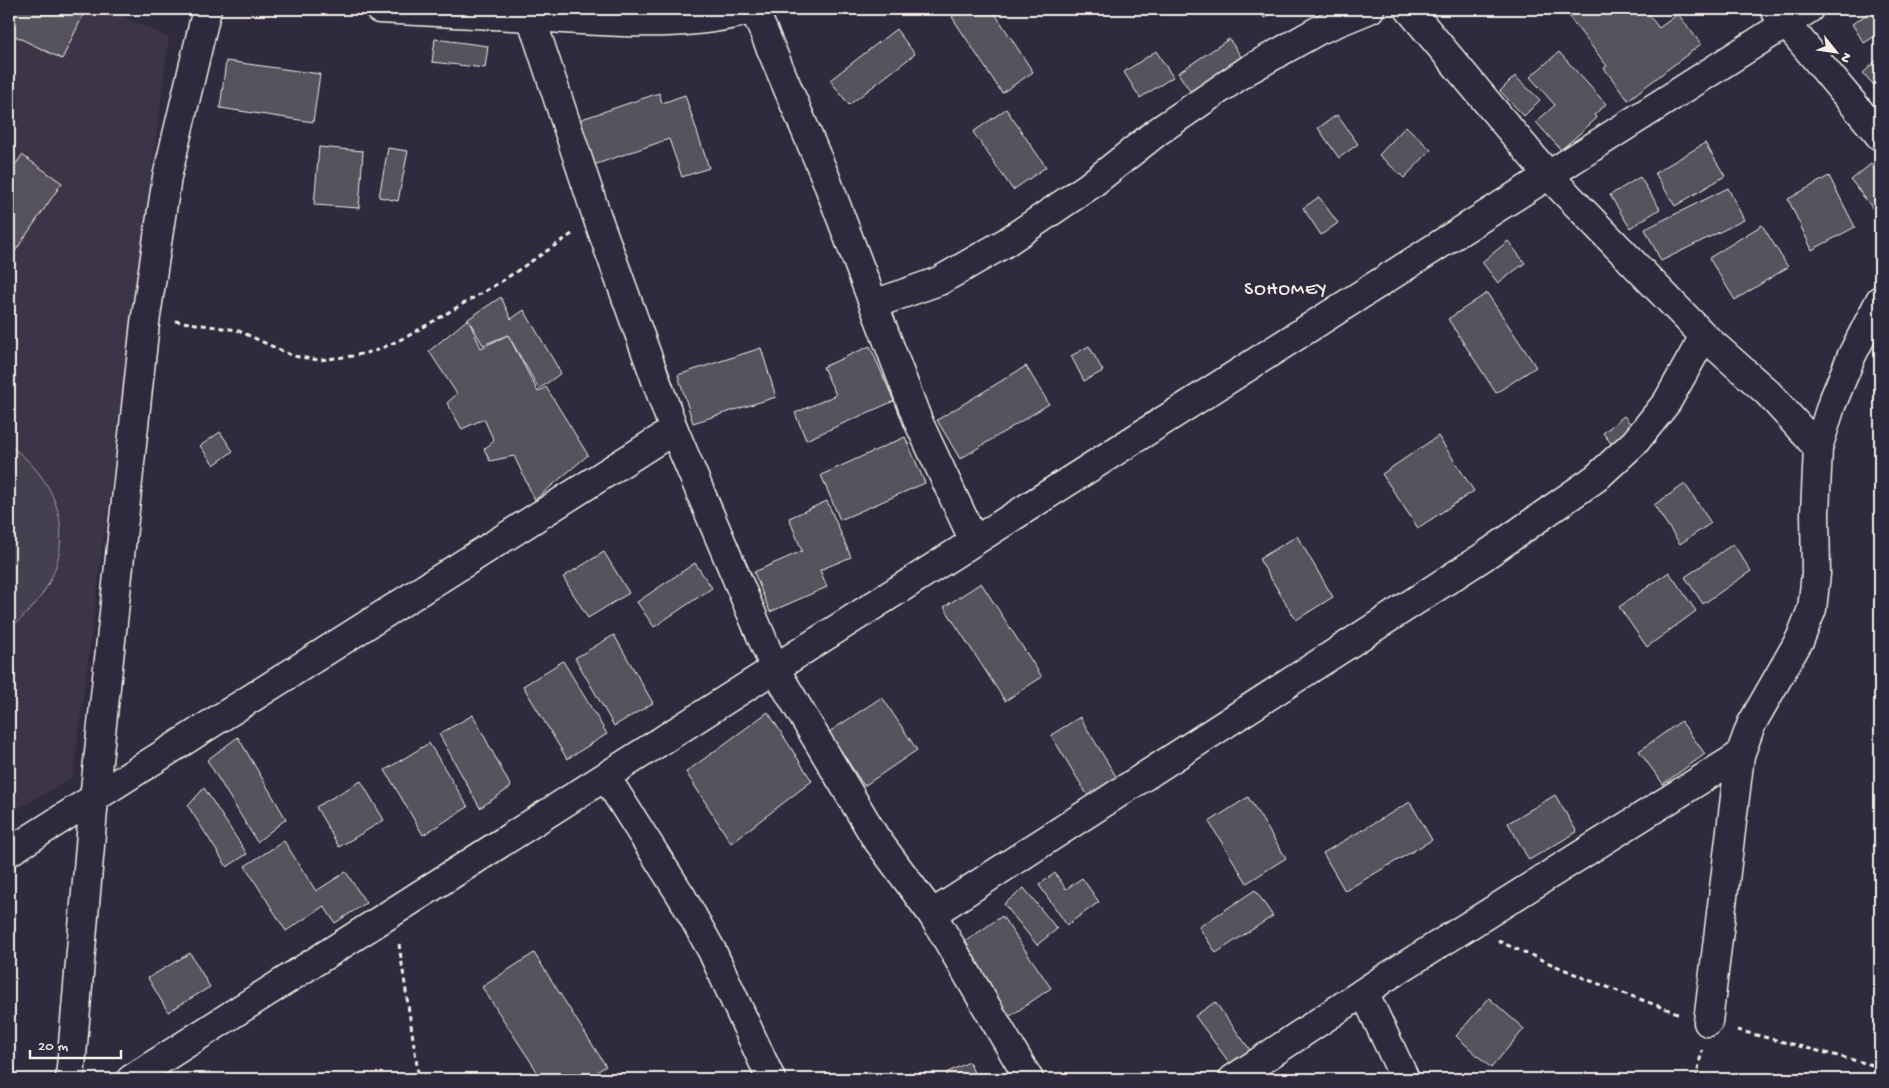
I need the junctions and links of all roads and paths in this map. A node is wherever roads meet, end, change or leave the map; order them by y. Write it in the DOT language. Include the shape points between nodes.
graph roads {
  1 [pos="207,9"];
  2 [pos="379,9"];
  3 [pos="754,9"];
  4 [pos="1370,9"];
  5 [pos="1409,9"];
  6 [pos="1809,9"];
  7 [pos="1780,16"];
  8 [pos="531,17"];
  9 [pos="1880,136"];
  10 [pos="1548,175"];
  11 [pos="597,217"];
  12 [pos="1880,300"];
  13 [pos="874,304"];
  14 [pos="145,322"];
  15 [pos="1704,336"];
  16 [pos="674,430"];
  17 [pos="1818,448"];
  18 [pos="974,542"];
  19 [pos="775,669"];
  20 [pos="1740,755"];
  21 [pos="606,777"];
  22 [pos="94,799"];
  23 [pos="9,852"];
  24 [pos="398,909"];
  25 [pos="932,914"];
  26 [pos="1466,926"];
  27 [pos="1364,992"];
  28 [pos="1708,1022"];
  29 [pos="1880,1067"];
  30 [pos="70,1079"];
  31 [pos="131,1079"];
  32 [pos="419,1079"];
  33 [pos="771,1079"];
  34 [pos="1029,1079"];
  35 [pos="1233,1079"];
  36 [pos="1405,1079"];
  1 -- 14 [label="street" via="167,177"];
  2 -- 8 [label="street"];
  3 -- 8 [label="street" via="678,22 615,23"];
  3 -- 13 [label="street" via="795,102"];
  4 -- 13 [label="street" via="1318,30 1248,70 1005,243 940,281"];
  5 -- 10 [label="street"];
  6 -- 7 [label="street"];
  7 -- 9 [label="street"];
  7 -- 10 [label="street"];
  8 -- 11 [label="street"];
  10 -- 15 [label="street"];
  10 -- 18 [label="street"];
  11 -- 14 [label="path" via="502,281 408,336 378,350 353,356 319,360 293,356 237,330 184,321"];
  11 -- 16 [label="street"];
  12 -- 17 [label="street" via="1852,355"];
  13 -- 18 [label="street" via="918,421"];
  14 -- 22 [label="street"];
  15 -- 17 [label="street" via="1768,393"];
  15 -- 25 [label="street" via="1667,402 1636,442 1596,478 1483,558"];
  16 -- 19 [label="street"];
  16 -- 22 [label="street"];
  17 -- 20 [label="street" via="1816,574 1812,609 1800,639 1756,717"];
  18 -- 19 [label="street"];
  19 -- 21 [label="street"];
  19 -- 25 [label="street" via="875,837"];
  20 -- 26 [label="street"];
  20 -- 28 [label="street"];
  21 -- 24 [label="street"];
  21 -- 33 [label="street" via="686,904 716,960"];
  22 -- 23 [label="street"];
  22 -- 30 [label="street"];
  24 -- 31 [label="street"];
  24 -- 32 [label="path" via="400,960"];
  25 -- 34 [label="street"];
  26 -- 27 [label="street"];
  26 -- 28 [label="path" via="1591,981"];
  27 -- 35 [label="street"];
  27 -- 36 [label="street"];
  28 -- 29 [label="path"];
}
